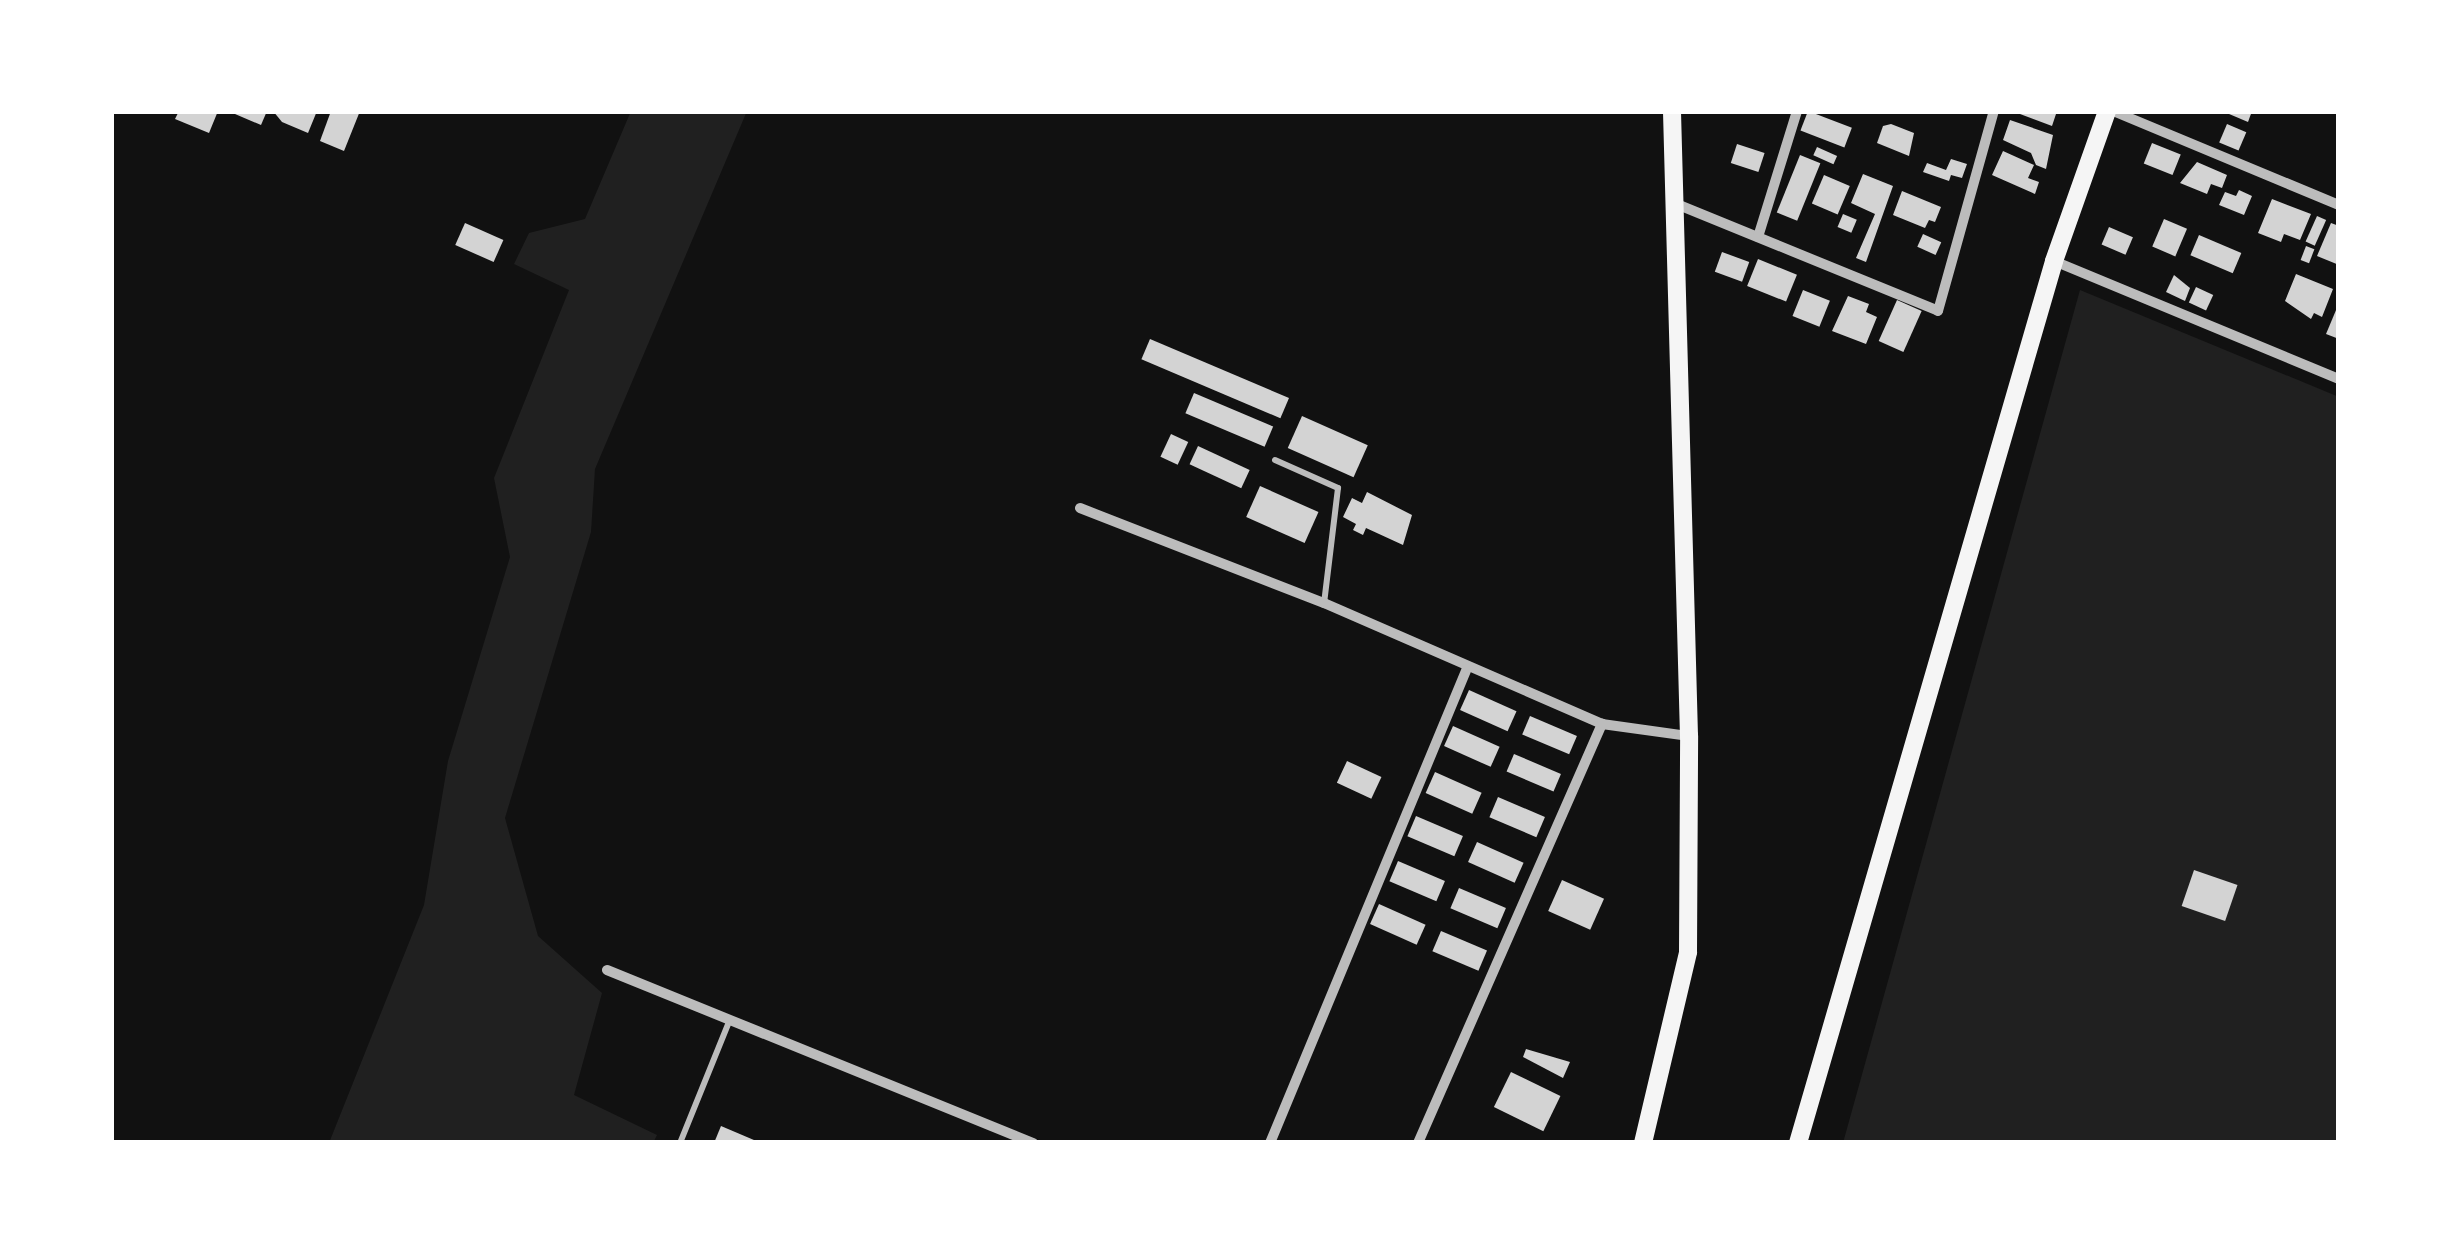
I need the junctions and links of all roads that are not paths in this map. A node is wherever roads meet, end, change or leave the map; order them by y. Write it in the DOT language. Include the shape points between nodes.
graph roads {
  1 [pos="1672,111"];
  2 [pos="1797,111"];
  3 [pos="1994,111"];
  4 [pos="2110,111"];
  5 [pos="1675,203"];
  6 [pos="2339,205"];
  7 [pos="1758,237"];
  8 [pos="2054,261"];
  9 [pos="2339,379"];
  10 [pos="1275,460"];
  11 [pos="1080,508"];
  12 [pos="1324,603"];
  13 [pos="1468,666"];
  14 [pos="1602,724"];
  15 [pos="1688,736"];
  16 [pos="607,970"];
  17 [pos="730,1019"];
  18 [pos="680,1143"];
  19 [pos="1033,1143"];
  20 [pos="1270,1143"];
  21 [pos="1418,1143"];
  22 [pos="1643,1143"];
  23 [pos="1798,1143"];
  1 -- 5 [label="main road"];
  2 -- 7 [label="street"];
  3 -- 7 [label="street" via="1938,311"];
  4 -- 6 [label="street"];
  4 -- 8 [label="main road"];
  5 -- 7 [label="street"];
  5 -- 15 [label="main road"];
  8 -- 9 [label="street"];
  8 -- 23 [label="main road"];
  10 -- 12 [label="lane" via="1338,488"];
  11 -- 12 [label="street"];
  12 -- 13 [label="street"];
  13 -- 14 [label="street"];
  13 -- 20 [label="street"];
  14 -- 15 [label="street"];
  14 -- 21 [label="street"];
  15 -- 22 [label="main road" via="1688,952"];
  16 -- 17 [label="street"];
  17 -- 18 [label="lane"];
  17 -- 19 [label="street"];
}
